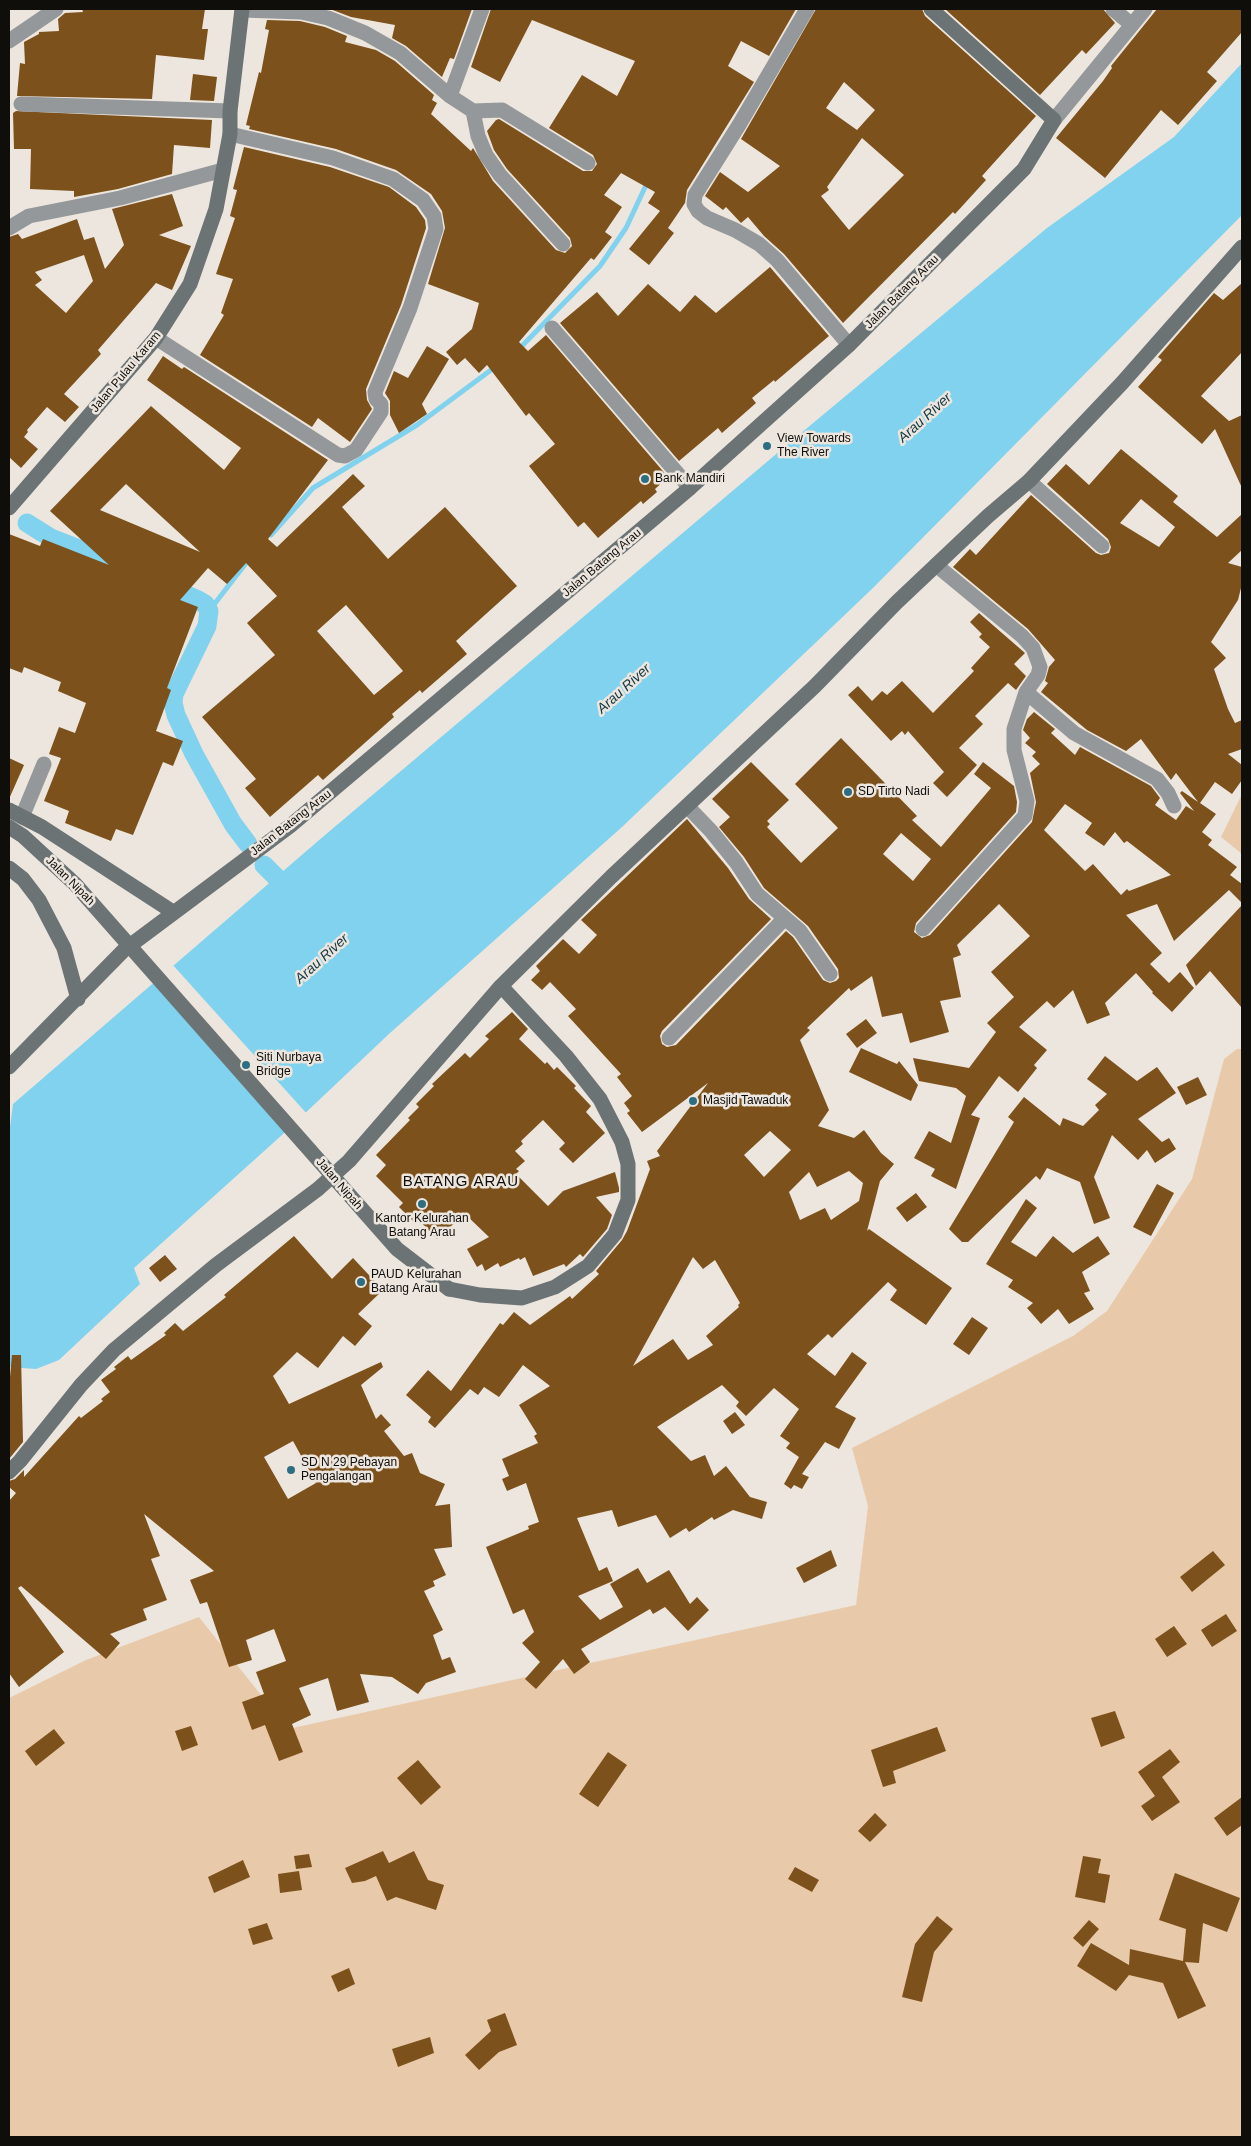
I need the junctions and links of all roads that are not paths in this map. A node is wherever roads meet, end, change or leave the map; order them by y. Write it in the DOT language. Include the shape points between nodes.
graph roads {
  1 [pos="56,9"];
  2 [pos="482,9"];
  3 [pos="807,9"];
  4 [pos="931,9"];
  5 [pos="1113,9"];
  6 [pos="1145,9"];
  7 [pos="242,10"];
  8 [pos="1132,26"];
  9 [pos="9,41"];
  10 [pos="450,96"];
  11 [pos="21,104"];
  12 [pos="230,111"];
  13 [pos="473,111"];
  14 [pos="1054,120"];
  15 [pos="230,134"];
  16 [pos="588,163"];
  17 [pos="223,170"];
  18 [pos="9,228"];
  19 [pos="563,244"];
  20 [pos="1242,247"];
  21 [pos="552,328"];
  22 [pos="156,338"];
  23 [pos="850,345"];
  24 [pos="1029,481"];
  25 [pos="690,488"];
  26 [pos="9,508"];
  27 [pos="1102,546"];
  28 [pos="936,565"];
  29 [pos="1026,692"];
  30 [pos="44,764"];
  31 [pos="687,806"];
  32 [pos="1174,806"];
  33 [pos="15,813"];
  34 [pos="9,827"];
  35 [pos="9,868"];
  36 [pos="174,912"];
  37 [pos="785,918"];
  38 [pos="923,929"];
  39 [pos="830,974"];
  40 [pos="501,986"];
  41 [pos="78,999"];
  42 [pos="669,1038"];
  43 [pos="9,1067"];
  44 [pos="9,1472"];
  1 -- 9 [label="street"];
  2 -- 10 [label="street"];
  3 -- 23 [label="street" via="695,195 694,204 698,212 759,244 777,260"];
  4 -- 14 [label="street"];
  5 -- 8 [label="street"];
  6 -- 8 [label="street, Jalan Batang Arau"];
  7 -- 10 [label="street" via="301,12 366,32 400,53"];
  7 -- 12 [label="street, Jalan Pulau Karam"];
  8 -- 14 [label="street, Jalan Batang Arau"];
  10 -- 13 [label="street"];
  11 -- 12 [label="street"];
  12 -- 15 [label="street, Jalan Pulau Karam"];
  13 -- 16 [label="street" via="502,110"];
  13 -- 19 [label="street" via="486,155"];
  14 -- 23 [label="street, Jalan Batang Arau" via="1024,169"];
  15 -- 17 [label="street, Jalan Pulau Karam"];
  15 -- 22 [label="street" via="333,158 393,179 423,200 434,216 436,229 410,308 375,392 381,412 356,450 345,456 338,455"];
  17 -- 18 [label="street" via="120,198 30,216"];
  17 -- 22 [label="street, Jalan Pulau Karam" via="216,209 190,284"];
  20 -- 24 [label="street" via="1122,383"];
  21 -- 25 [label="street"];
  22 -- 26 [label="street, Jalan Pulau Karam"];
  23 -- 25 [label="street, Jalan Batang Arau"];
  24 -- 27 [label="street"];
  24 -- 28 [label="street"];
  25 -- 36 [label="street, Jalan Batang Arau" via="290,826"];
  28 -- 29 [label="street" via="1033,648 1040,667"];
  28 -- 31 [label="street" via="815,686"];
  29 -- 32 [label="street" via="1074,733 1156,779"];
  29 -- 38 [label="street" via="1017,713 1013,739 1027,801 1024,816"];
  30 -- 33 [label="street"];
  31 -- 37 [label="street" via="730,854 757,894"];
  31 -- 40 [label="street"];
  33 -- 36 [label="street, Jalan Nipah"];
  34 -- 40 [label="street, Jalan Nipah, bridge" via="75,884 398,1249 449,1289 522,1298 555,1287 588,1266 616,1234 628,1200 628,1164 622,1142 600,1099 566,1056"];
  35 -- 41 [label="street" via="23,879 39,900 64,948"];
  36 -- 41 [label="street, Jalan Batang Arau" via="124,950"];
  37 -- 39 [label="street" via="800,931"];
  37 -- 42 [label="street"];
  40 -- 44 [label="street" via="349,1161 114,1350"];
  41 -- 43 [label="street, Jalan Batang Arau"];
}
